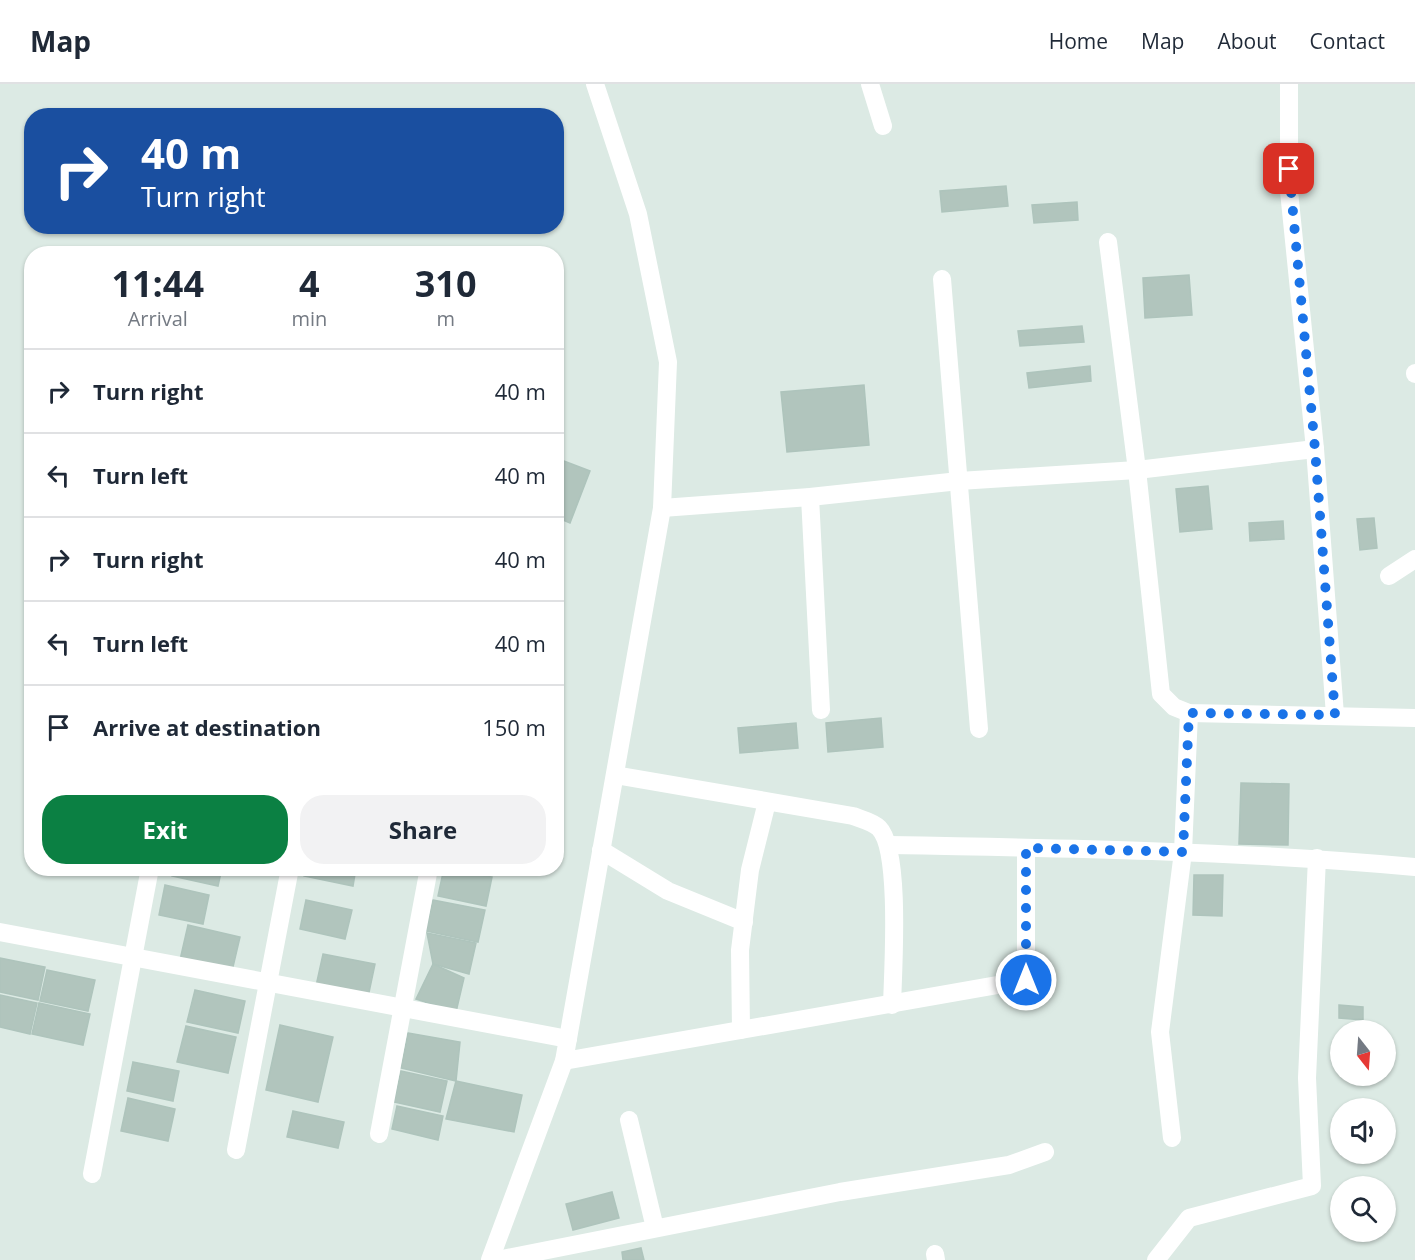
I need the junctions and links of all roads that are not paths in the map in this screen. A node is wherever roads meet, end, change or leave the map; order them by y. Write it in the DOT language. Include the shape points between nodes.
graph roads {
  1 [pos="595,84"];
  2 [pos="870,84"];
  3 [pos="1289,84"];
  4 [pos="883,126"];
  5 [pos="1108,242"];
  6 [pos="942,279"];
  7 [pos="1315,449"];
  8 [pos="1137,470"];
  9 [pos="959,481"];
  10 [pos="810,497"];
  11 [pos="662,508"];
  12 [pos="1415,559"];
  13 [pos="1389,576"];
  14 [pos="821,710"];
  15 [pos="1189,713"];
  16 [pos="1335,715"];
  17 [pos="1415,718"];
  18 [pos="979,729"];
  19 [pos="615,775"];
  20 [pos="767,802"];
  21 [pos="888,844"];
  22 [pos="1026,848"];
  23 [pos="601,850"];
  24 [pos="1183,852"];
  25 [pos="1317,858"];
  26 [pos="1415,867"];
  27 [pos="148,876"];
  28 [pos="289,876"];
  29 [pos="427,876"];
  30 [pos="744,922"];
  31 [pos="0,932"];
  32 [pos="132,957"];
  33 [pos="269,983"];
  34 [pos="892,1005"];
  35 [pos="402,1008"];
  36 [pos="741,1030"];
  37 [pos="568,1039"];
  38 [pos="564,1060"];
  39 [pos="629,1120"];
  40 [pos="380,1134"];
  41 [pos="1172,1138"];
  42 [pos="236,1150"];
  43 [pos="1045,1152"];
  44 [pos="92,1174"];
  45 [pos="655,1228"];
  46 [pos="490,1260"];
  47 [pos="497,1260"];
  48 [pos="1156,1260"];
  1 -- 11 [label="street" via="638,214 668,362"];
  2 -- 4 [label="street"];
  3 -- 7 [label="street" via="1289,191"];
  5 -- 8 [label="street"];
  6 -- 9 [label="street"];
  7 -- 8 [label="street"];
  7 -- 16 [label="street"];
  8 -- 9 [label="street"];
  8 -- 15 [label="street" via="1161,694 1174,707"];
  9 -- 10 [label="street"];
  9 -- 18 [label="street"];
  10 -- 11 [label="street"];
  10 -- 14 [label="street"];
  11 -- 19 [label="street"];
  12 -- 13 [label="street"];
  15 -- 16 [label="street"];
  15 -- 24 [label="street"];
  16 -- 17 [label="street"];
  19 -- 20 [label="street"];
  19 -- 23 [label="street"];
  20 -- 21 [label="street" via="854,816 878,827"];
  20 -- 30 [label="street" via="750,870"];
  21 -- 22 [label="street"];
  21 -- 34 [label="street" via="894,918"];
  22 -- 24 [label="street"];
  22 -- 34 [label="street" via="1026,980"];
  23 -- 30 [label="street" via="668,891"];
  23 -- 37 [label="street"];
  24 -- 25 [label="street"];
  24 -- 41 [label="street" via="1160,1032"];
  25 -- 26 [label="street"];
  25 -- 48 [label="street" via="1307,1078 1312,1186 1189,1218"];
  27 -- 32 [label="street"];
  28 -- 33 [label="street"];
  29 -- 35 [label="street"];
  30 -- 36 [label="street" via="740,950"];
  31 -- 32 [label="street"];
  32 -- 33 [label="street"];
  32 -- 44 [label="street"];
  33 -- 35 [label="street"];
  33 -- 42 [label="street"];
  34 -- 36 [label="street"];
  35 -- 37 [label="street"];
  35 -- 40 [label="street"];
  36 -- 38 [label="street"];
  37 -- 38 [label="street"];
  38 -- 46 [label="street"];
  39 -- 45 [label="street"];
  43 -- 45 [label="street" via="1009,1165 840,1192"];
  45 -- 47 [label="street"];
}
